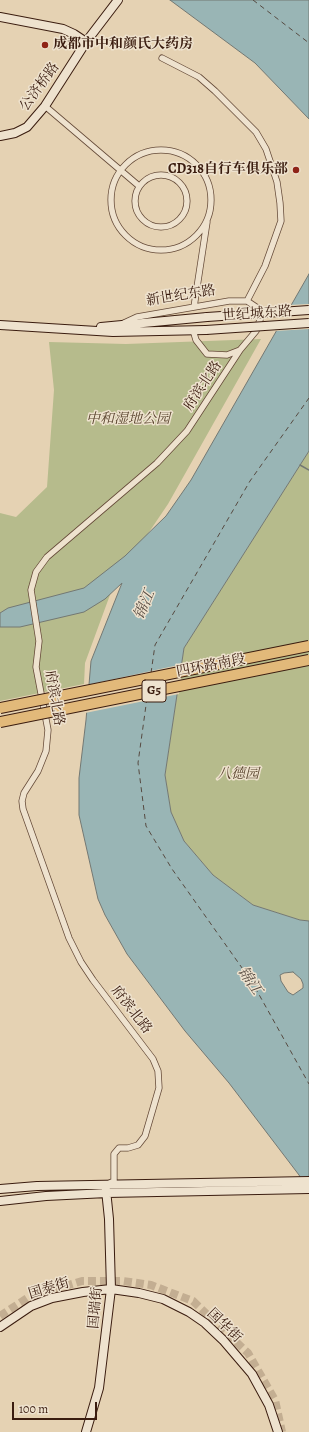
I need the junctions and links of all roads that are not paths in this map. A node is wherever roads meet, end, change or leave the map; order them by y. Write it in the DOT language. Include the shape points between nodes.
graph roads {
  1 [pos="118,0"];
  2 [pos="0,17"];
  3 [pos="86,42"];
  4 [pos="162,58"];
  5 [pos="45,106"];
  6 [pos="0,136"];
  7 [pos="122,171"];
  8 [pos="139,186"];
  9 [pos="207,221"];
  10 [pos="247,301"];
  11 [pos="194,307"];
  12 [pos="309,310"];
  13 [pos="207,317"];
  14 [pos="309,323"];
  15 [pos="0,325"];
  16 [pos="122,325"];
  17 [pos="80,328"];
  18 [pos="194,330"];
  19 [pos="206,330"];
  20 [pos="240,350"];
  21 [pos="309,646"];
  22 [pos="309,660"];
  23 [pos="0,708"];
  24 [pos="0,722"];
  25 [pos="309,1181"];
  26 [pos="283,1185"];
  27 [pos="0,1189"];
  28 [pos="106,1189"];
  29 [pos="309,1189"];
  30 [pos="0,1200"];
  31 [pos="111,1289"];
  32 [pos="0,1327"];
  33 [pos="86,1432"];
  34 [pos="278,1432"];
  1 -- 3 [label="street, 公济桥路"];
  2 -- 3 [label="street" via="63,29"];
  3 -- 5 [label="street, 公济桥路"];
  4 -- 10 [label="street" via="199,77 215,91 256,132 266,149 277,182 281,221 265,266"];
  5 -- 6 [label="street, 公济桥路" via="27,127"];
  5 -- 7 [label="street"];
  7 -- 8 [label="street"];
  7 -- 9 [label="street" via="127,163 142,154 158,150 175,152 191,160 203,172 210,188 211,204"];
  7 -- 9 [label="street" via="111,193 112,209 117,224 126,236 140,245 155,250 171,249 186,244 198,234"];
  8 -- 8 [label="street" via="134,202 141,219 148,224 165,228 181,219 187,199 178,181 170,177 157,176"];
  9 -- 11 [label="street"];
  10 -- 11 [label="street, 新世纪东路" via="229,301"];
  10 -- 20 [label="street, 府滨北路" via="259,309 261,317 256,331"];
  11 -- 16 [label="street, 新世纪东路" via="137,317"];
  12 -- 13 [label="street, 世纪城东路, bridge"];
  13 -- 16 [label="street, 新世纪东路"];
  14 -- 19 [label="street, 世纪城东路, bridge"];
  15 -- 17 [label="street, 新世纪东路"];
  16 -- 17 [label="street, 新世纪东路"];
  17 -- 18 [label="street, 新世纪东路" via="113,332"];
  18 -- 19 [label="street, 新世纪东路"];
  18 -- 20 [label="street, 府滨北路" via="196,340 207,354 227,355"];
  20 -- 28 [label="street, 府滨北路" via="187,431 157,463 47,557 36,572 33,582 31,599 39,649 36,667 46,714 47,739 42,761 24,793 23,809 81,962 153,1058 158,1071 159,1088 145,1136 138,1145 119,1148 114,1154 114,1181"];
  21 -- 23 [label="highway, 四环路南段 / G5, bridge"];
  22 -- 24 [label="highway, 四环路南段 / G5, bridge"];
  25 -- 26 [label="street"];
  26 -- 28 [label="street"];
  26 -- 29 [label="street"];
  27 -- 28 [label="street"];
  28 -- 30 [label="street"];
  28 -- 31 [label="street, 国瑞街"];
  31 -- 32 [label="street, 国泰街" via="52,1298 31,1306"];
  31 -- 33 [label="street, 国瑞街" via="99,1388"];
  31 -- 34 [label="street, 国华街" via="163,1299 205,1323 252,1374 269,1404"];
}
